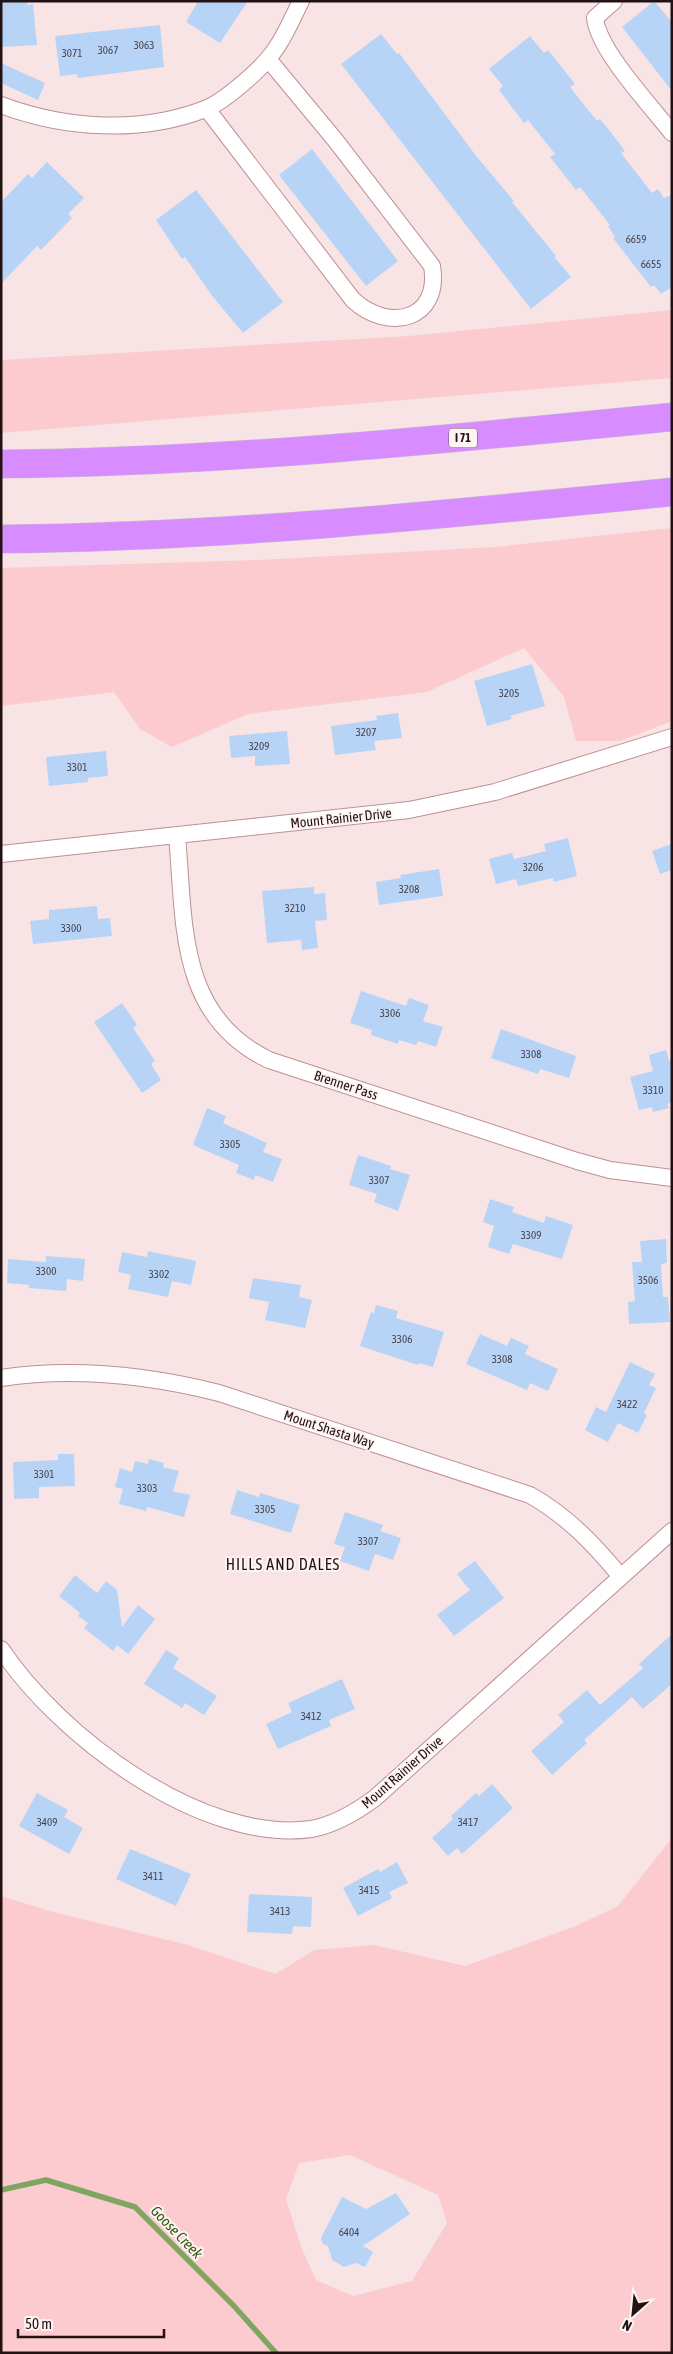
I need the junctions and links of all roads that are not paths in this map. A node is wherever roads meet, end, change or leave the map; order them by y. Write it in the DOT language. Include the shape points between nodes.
graph roads {
  1 [pos="302,1"];
  2 [pos="614,1"];
  3 [pos="268,59"];
  4 [pos="207,109"];
  5 [pos="3,111"];
  6 [pos="672,133"];
  7 [pos="672,417"];
  8 [pos="1,464"];
  9 [pos="672,492"];
  10 [pos="1,538"];
  11 [pos="672,737"];
  12 [pos="177,836"];
  13 [pos="1,854"];
  14 [pos="672,1178"];
  15 [pos="1,1378"];
  16 [pos="672,1531"];
  17 [pos="621,1577"];
  18 [pos="1,1649"];
  1 -- 3 [label="street"];
  2 -- 6 [label="street" via="595,18 596,27 604,45"];
  3 -- 4 [label="street" via="254,74"];
  3 -- 4 [label="street" via="432,266 431,294 423,307 405,318 389,319 365,310 353,300"];
  4 -- 5 [label="street" via="154,122 115,126 80,124"];
  7 -- 8 [label="highway, I 71" via="278,454"];
  9 -- 10 [label="highway" via="322,526 78,538"];
  11 -- 12 [label="street, Mount Rainier Drive" via="495,792 409,810"];
  12 -- 13 [label="street, Mount Rainier Drive"];
  12 -- 14 [label="street, Brenner Pass" via="187,946 195,980 210,1010 242,1045 269,1060 577,1161 610,1170"];
  15 -- 17 [label="street, Mount Shasta Way" via="75,1373 123,1375 172,1382 225,1395 530,1495 575,1526"];
  16 -- 17 [label="street, Mount Rainier Drive"];
  17 -- 18 [label="street, Mount Rainier Drive" via="375,1798 352,1814 303,1830 256,1828 215,1817 167,1795 122,1768 69,1726"];
}
